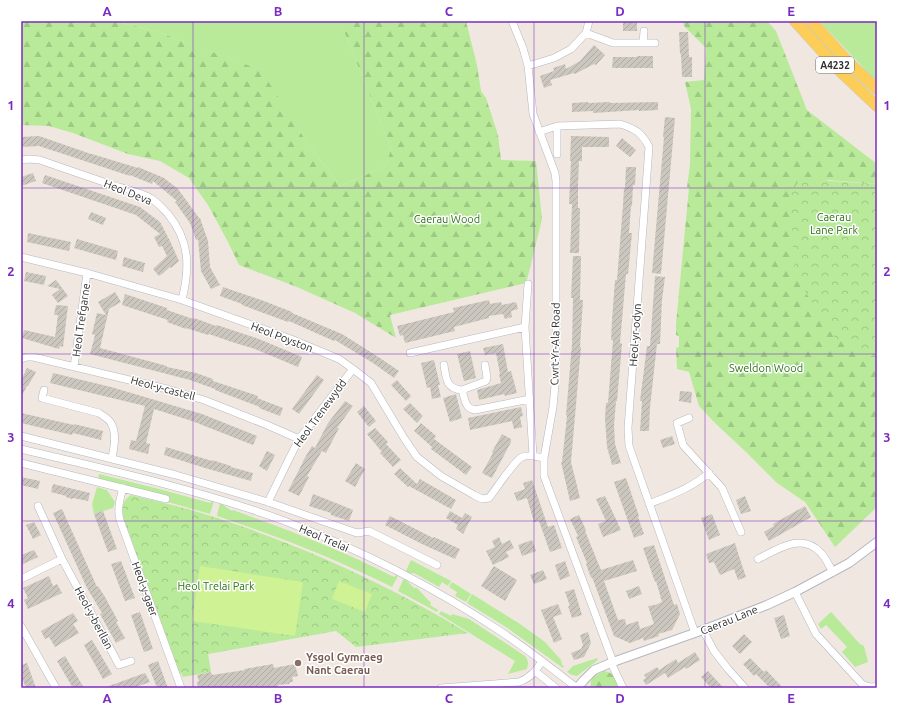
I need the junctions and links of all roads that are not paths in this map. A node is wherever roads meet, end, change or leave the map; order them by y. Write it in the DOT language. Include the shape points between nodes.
graph roads {
  1 [pos="512,21"];
  2 [pos="589,21"];
  3 [pos="795,21"];
  4 [pos="811,21"];
  5 [pos="644,31"];
  6 [pos="586,33"];
  7 [pos="643,43"];
  8 [pos="655,43"];
  9 [pos="528,66"];
  10 [pos="877,89"];
  11 [pos="877,106"];
  12 [pos="557,126"];
  13 [pos="539,132"];
  14 [pos="557,154"];
  15 [pos="21,160"];
  16 [pos="21,257"];
  17 [pos="87,273"];
  18 [pos="528,284"];
  19 [pos="182,300"];
  20 [pos="525,327"];
  21 [pos="410,353"];
  22 [pos="21,359"];
  23 [pos="444,365"];
  24 [pos="485,365"];
  25 [pos="74,367"];
  26 [pos="353,369"];
  27 [pos="44,390"];
  28 [pos="462,390"];
  29 [pos="530,399"];
  30 [pos="689,418"];
  31 [pos="21,436"];
  32 [pos="300,439"];
  33 [pos="21,448"];
  34 [pos="42,454"];
  35 [pos="533,456"];
  36 [pos="112,458"];
  37 [pos="544,458"];
  38 [pos="21,463"];
  39 [pos="39,468"];
  40 [pos="709,473"];
  41 [pos="123,488"];
  42 [pos="166,499"];
  43 [pos="268,502"];
  44 [pos="649,504"];
  45 [pos="38,506"];
  46 [pos="741,532"];
  47 [pos="877,542"];
  48 [pos="62,559"];
  49 [pos="758,559"];
  50 [pos="437,565"];
  51 [pos="833,572"];
  52 [pos="21,579"];
  53 [pos="795,592"];
  54 [pos="21,626"];
  55 [pos="703,630"];
  56 [pos="695,633"];
  57 [pos="131,661"];
  58 [pos="542,661"];
  59 [pos="613,662"];
  60 [pos="535,671"];
  61 [pos="877,686"];
  62 [pos="56,688"];
  63 [pos="181,688"];
  64 [pos="441,688"];
  65 [pos="556,688"];
  66 [pos="577,688"];
  67 [pos="623,688"];
  68 [pos="746,688"];
  1 -- 9 [label="street, Cwrt-Yr-Ala Road"];
  2 -- 6 [label="street"];
  3 -- 11 [label="main road, A4232" via="842,73"];
  4 -- 10 [label="main road, A4232"];
  5 -- 7 [label="street"];
  6 -- 7 [label="street" via="613,43"];
  6 -- 9 [label="street" via="571,49 554,58"];
  7 -- 8 [label="street"];
  9 -- 13 [label="street, Cwrt-Yr-Ala Road" via="533,114"];
  12 -- 13 [label="street, Heol-yr-odyn"];
  12 -- 14 [label="street"];
  12 -- 44 [label="street, Heol-yr-odyn" via="620,124 638,131 649,147 628,428 629,446"];
  13 -- 37 [label="street, Cwrt-Yr-Ala Road" via="556,181 556,374"];
  15 -- 19 [label="street, Heol Deva" via="40,160 152,199 174,221 182,236 187,266"];
  16 -- 17 [label="street, Heol Poyston"];
  17 -- 19 [label="street, Heol Poyston"];
  17 -- 25 [label="street, Heol Trefgarne"];
  18 -- 20 [label="street"];
  19 -- 26 [label="street, Heol Poyston" via="291,339 339,359"];
  20 -- 21 [label="street" via="424,347"];
  20 -- 29 [label="street"];
  22 -- 25 [label="street, Heol-y-castell" via="33,357"];
  23 -- 28 [label="street" via="447,382 457,390"];
  24 -- 28 [label="street" via="486,381"];
  25 -- 32 [label="street, Heol-y-castell" via="167,388 204,400"];
  26 -- 32 [label="street, Heol Trenewydd"];
  26 -- 35 [label="street, Heol Poyston" via="371,383 417,457 441,476 482,499 489,498 523,456"];
  27 -- 36 [label="street" via="42,398 99,413 108,420 114,432"];
  28 -- 29 [label="street" via="466,405 471,410"];
  29 -- 35 [label="street"];
  30 -- 40 [label="street" via="677,423 683,444"];
  31 -- 36 [label="street, Heol Trelai"];
  32 -- 43 [label="street, Heol Trenewydd"];
  33 -- 34 [label="street, Heol Trelai"];
  34 -- 39 [label="street"];
  34 -- 58 [label="street, Heol Trelai" via="218,499 304,529 374,559 436,592"];
  35 -- 37 [label="street"];
  36 -- 43 [label="street, Heol Trelai"];
  37 -- 59 [label="street, Cwrt-Yr-Ala Road" via="544,476"];
  38 -- 39 [label="street"];
  39 -- 41 [label="street"];
  40 -- 44 [label="street" via="688,488"];
  40 -- 46 [label="street" via="722,488"];
  41 -- 42 [label="street"];
  41 -- 63 [label="street, Heol-y-gaer" via="118,514"];
  43 -- 50 [label="street, Heol Trelai" via="354,532 369,531"];
  44 -- 56 [label="street, Heol-yr-odyn"];
  45 -- 48 [label="street, Heol-y-berllan"];
  47 -- 51 [label="street, Caerau Lane"];
  48 -- 52 [label="street"];
  48 -- 57 [label="street, Heol-y-berllan" via="119,665"];
  49 -- 51 [label="street" via="787,545 798,542 811,544 822,553"];
  51 -- 53 [label="street, Caerau Lane"];
  53 -- 55 [label="street, Caerau Lane"];
  53 -- 61 [label="street" via="816,634 862,684 872,688"];
  54 -- 62 [label="street"];
  55 -- 56 [label="street, Caerau Lane"];
  55 -- 68 [label="street" via="714,651"];
  56 -- 59 [label="street, Caerau Lane"];
  58 -- 60 [label="street"];
  58 -- 66 [label="street, Heol Trelai"];
  59 -- 66 [label="street, Caerau Lane" via="594,670"];
  59 -- 67 [label="street"];
  60 -- 64 [label="street" via="519,682"];
  60 -- 65 [label="street"];
}
